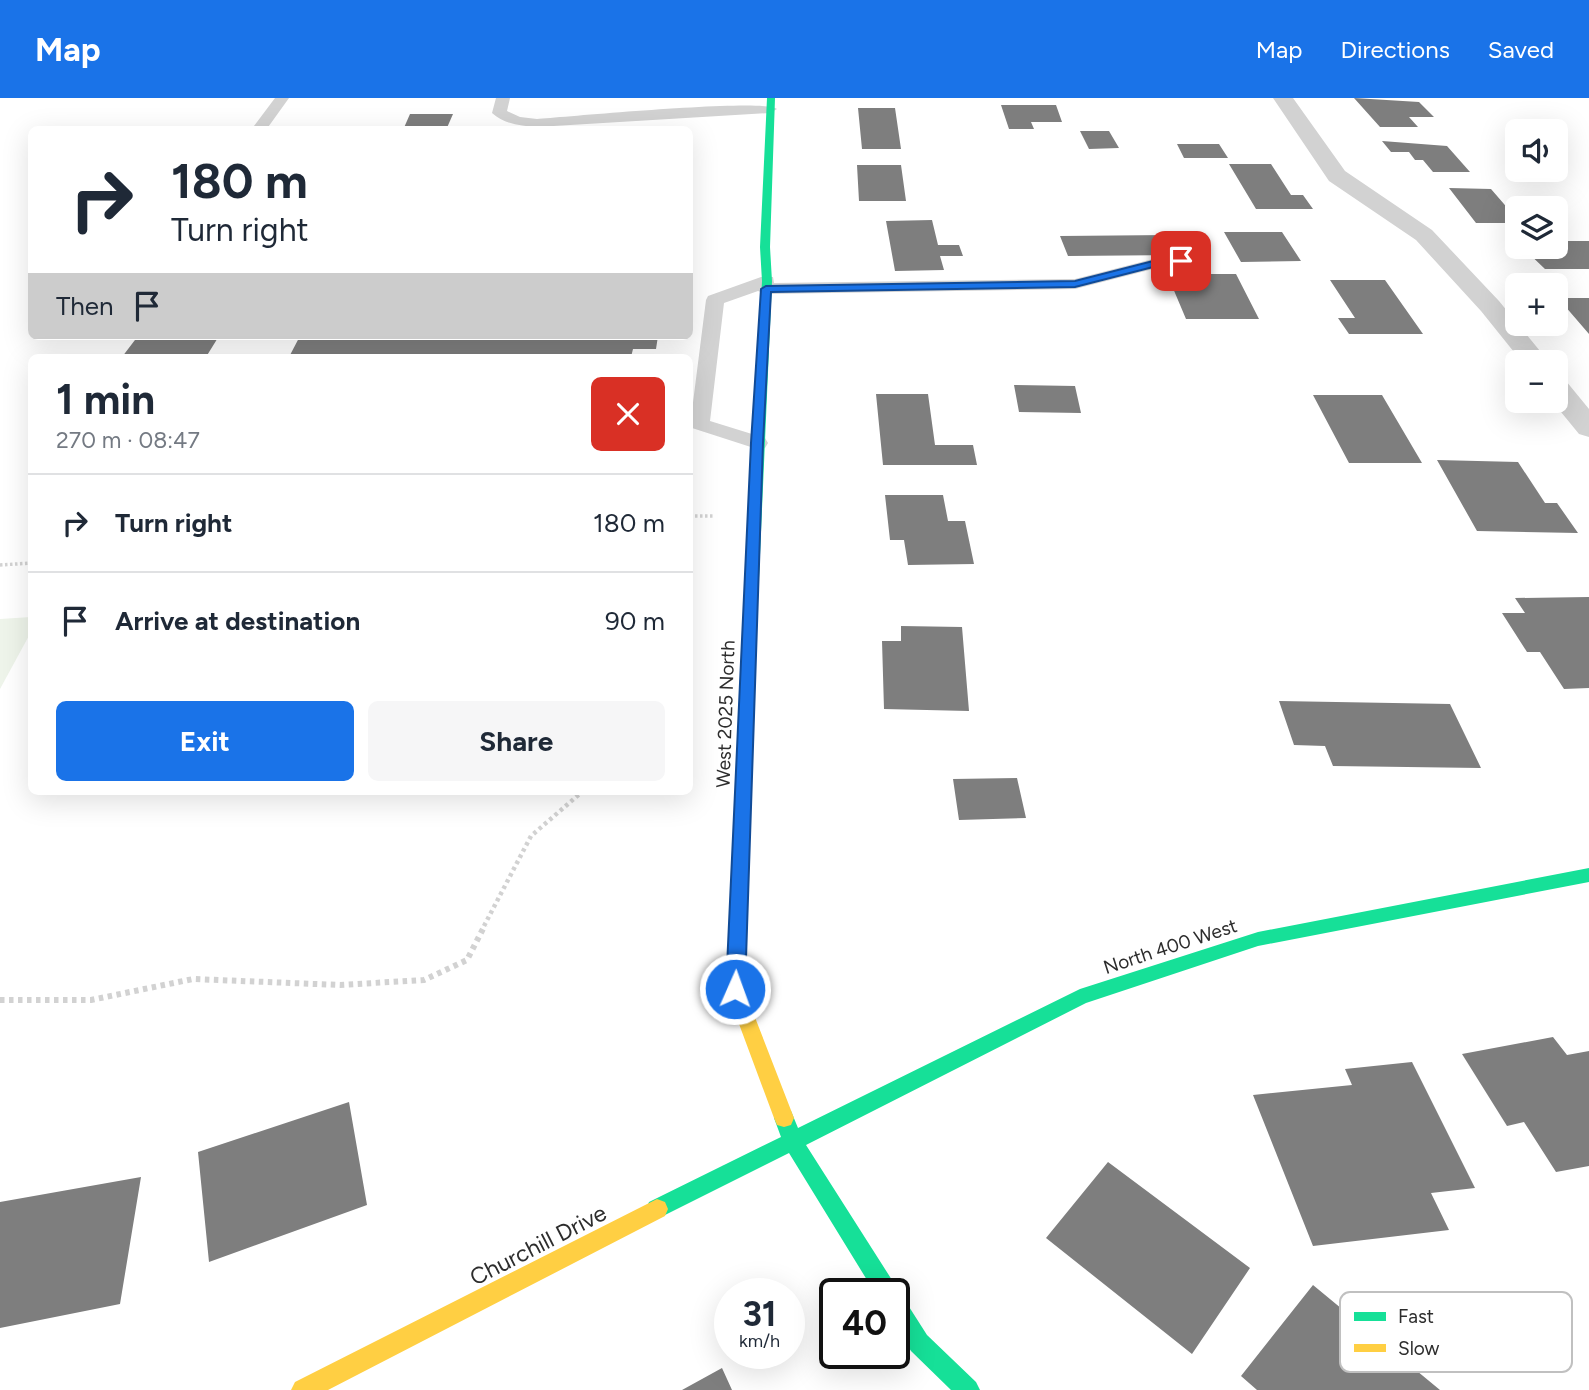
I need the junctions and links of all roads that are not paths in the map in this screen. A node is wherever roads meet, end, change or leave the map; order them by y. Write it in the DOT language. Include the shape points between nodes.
graph roads {
  1 [pos="282,98"];
  2 [pos="503,98"];
  3 [pos="1283,98"];
  4 [pos="770,104"];
  5 [pos="261,126"];
  6 [pos="1181,261"];
  7 [pos="767,285"];
  8 [pos="1526,350"];
  9 [pos="1568,402"];
  10 [pos="1589,428"];
  11 [pos="757,443"];
  12 [pos="1589,876"];
  13 [pos="793,1142"];
  14 [pos="879,1278"];
  15 [pos="910,1329"];
  16 [pos="303,1390"];
  17 [pos="968,1390"];
  1 -- 5 [label="lane"];
  2 -- 4 [label="lane" via="499,113 505,118 537,123"];
  3 -- 8 [label="street" via="1337,176 1424,235"];
  4 -- 7 [label="street, West 2025 North"];
  6 -- 7 [label="lane" via="1075,284"];
  7 -- 11 [label="street, West 2025 North"];
  7 -- 11 [label="lane" via="715,300 699,424"];
  9 -- 10 [label="street"];
  11 -- 13 [label="street, West 2025 North" via="735,989"];
  12 -- 13 [label="street, North 400 West" via="1258,939 1080,997"];
  13 -- 14 [label="street, West 2025 North"];
  13 -- 16 [label="street, Churchill Drive"];
  15 -- 17 [label="street"];
}
